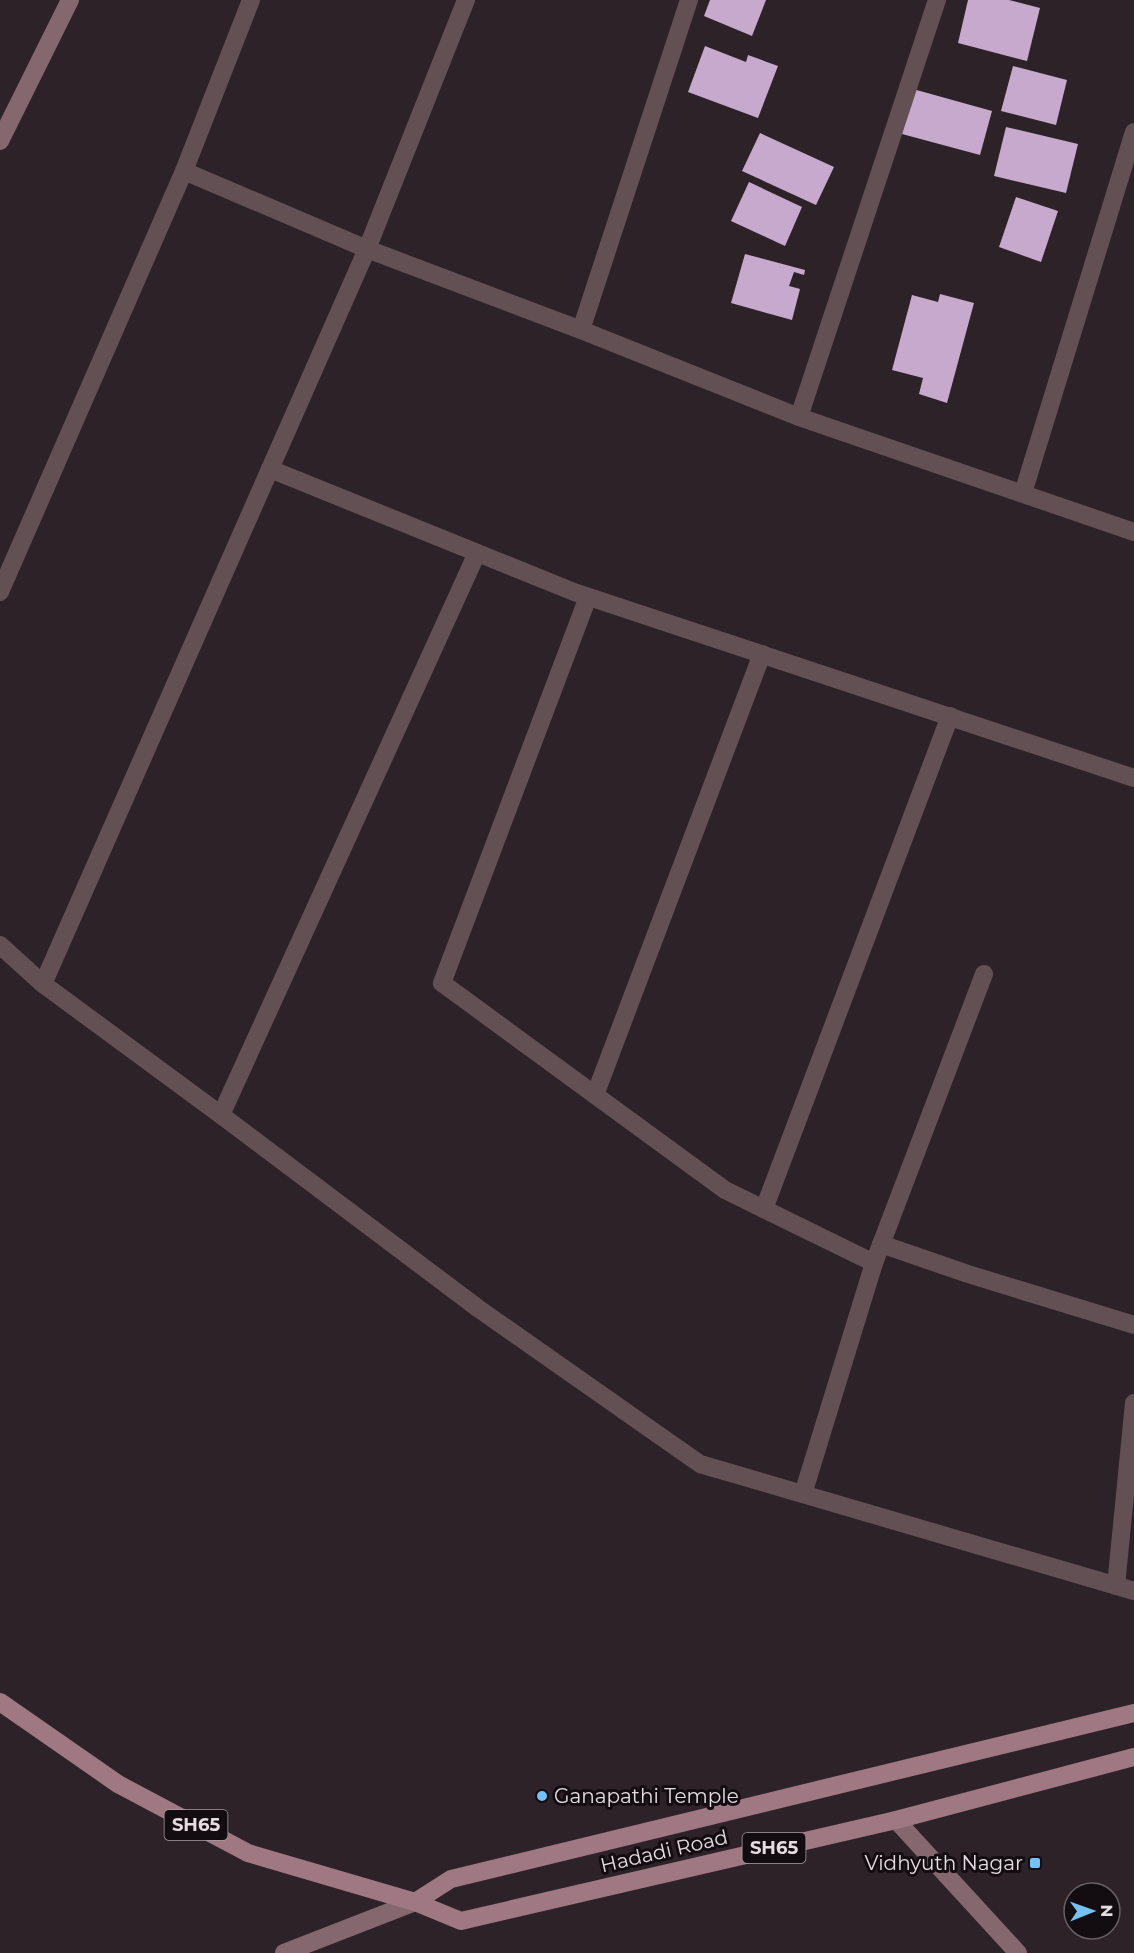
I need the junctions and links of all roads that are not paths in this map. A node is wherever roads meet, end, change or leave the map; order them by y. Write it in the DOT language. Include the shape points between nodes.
graph roads {
  1 [pos="70,0"];
  2 [pos="251,0"];
  3 [pos="466,0"];
  4 [pos="688,0"];
  5 [pos="937,0"];
  6 [pos="1134,132"];
  7 [pos="0,141"];
  8 [pos="184,171"];
  9 [pos="367,249"];
  10 [pos="581,330"];
  11 [pos="799,417"];
  12 [pos="270,469"];
  13 [pos="1023,493"];
  14 [pos="1134,532"];
  15 [pos="477,553"];
  16 [pos="0,592"];
  17 [pos="588,597"];
  18 [pos="762,654"];
  19 [pos="950,716"];
  20 [pos="1134,778"];
  21 [pos="0,945"];
  22 [pos="984,974"];
  23 [pos="43,984"];
  24 [pos="595,1095"];
  25 [pos="221,1115"];
  26 [pos="764,1209"];
  27 [pos="881,1244"];
  28 [pos="874,1263"];
  29 [pos="1134,1325"];
  30 [pos="1134,1403"];
  31 [pos="803,1494"];
  32 [pos="1116,1586"];
  33 [pos="1134,1591"];
  34 [pos="0,1702"];
  35 [pos="1134,1713"];
  36 [pos="1134,1757"];
  37 [pos="896,1820"];
  38 [pos="415,1902"];
  39 [pos="284,1953"];
  40 [pos="1018,1953"];
  1 -- 7 [label="street"];
  2 -- 8 [label="street"];
  3 -- 9 [label="street"];
  4 -- 10 [label="street"];
  5 -- 11 [label="street"];
  6 -- 13 [label="street"];
  8 -- 9 [label="street"];
  8 -- 16 [label="street"];
  9 -- 10 [label="street"];
  9 -- 12 [label="street"];
  10 -- 11 [label="street"];
  11 -- 13 [label="street"];
  12 -- 15 [label="street"];
  12 -- 23 [label="street"];
  13 -- 14 [label="street"];
  15 -- 17 [label="street"];
  15 -- 25 [label="street"];
  17 -- 18 [label="street"];
  17 -- 24 [label="street" via="442,983"];
  18 -- 19 [label="street"];
  18 -- 24 [label="street"];
  19 -- 20 [label="street"];
  19 -- 26 [label="street"];
  21 -- 23 [label="street"];
  22 -- 27 [label="street"];
  23 -- 25 [label="street"];
  24 -- 26 [label="street" via="725,1190"];
  25 -- 31 [label="street" via="478,1309 700,1464"];
  26 -- 28 [label="street"];
  27 -- 28 [label="street"];
  27 -- 29 [label="street"];
  28 -- 31 [label="street"];
  30 -- 32 [label="street"];
  31 -- 32 [label="street"];
  32 -- 33 [label="street"];
  34 -- 38 [label="main road, SH65" via="118,1784 248,1853"];
  35 -- 38 [label="main road" via="451,1879"];
  36 -- 37 [label="main road, Hadadi Road / SH65"];
  37 -- 38 [label="main road, Hadadi Road / SH65" via="460,1920"];
  37 -- 40 [label="street"];
  38 -- 39 [label="street"];
}
